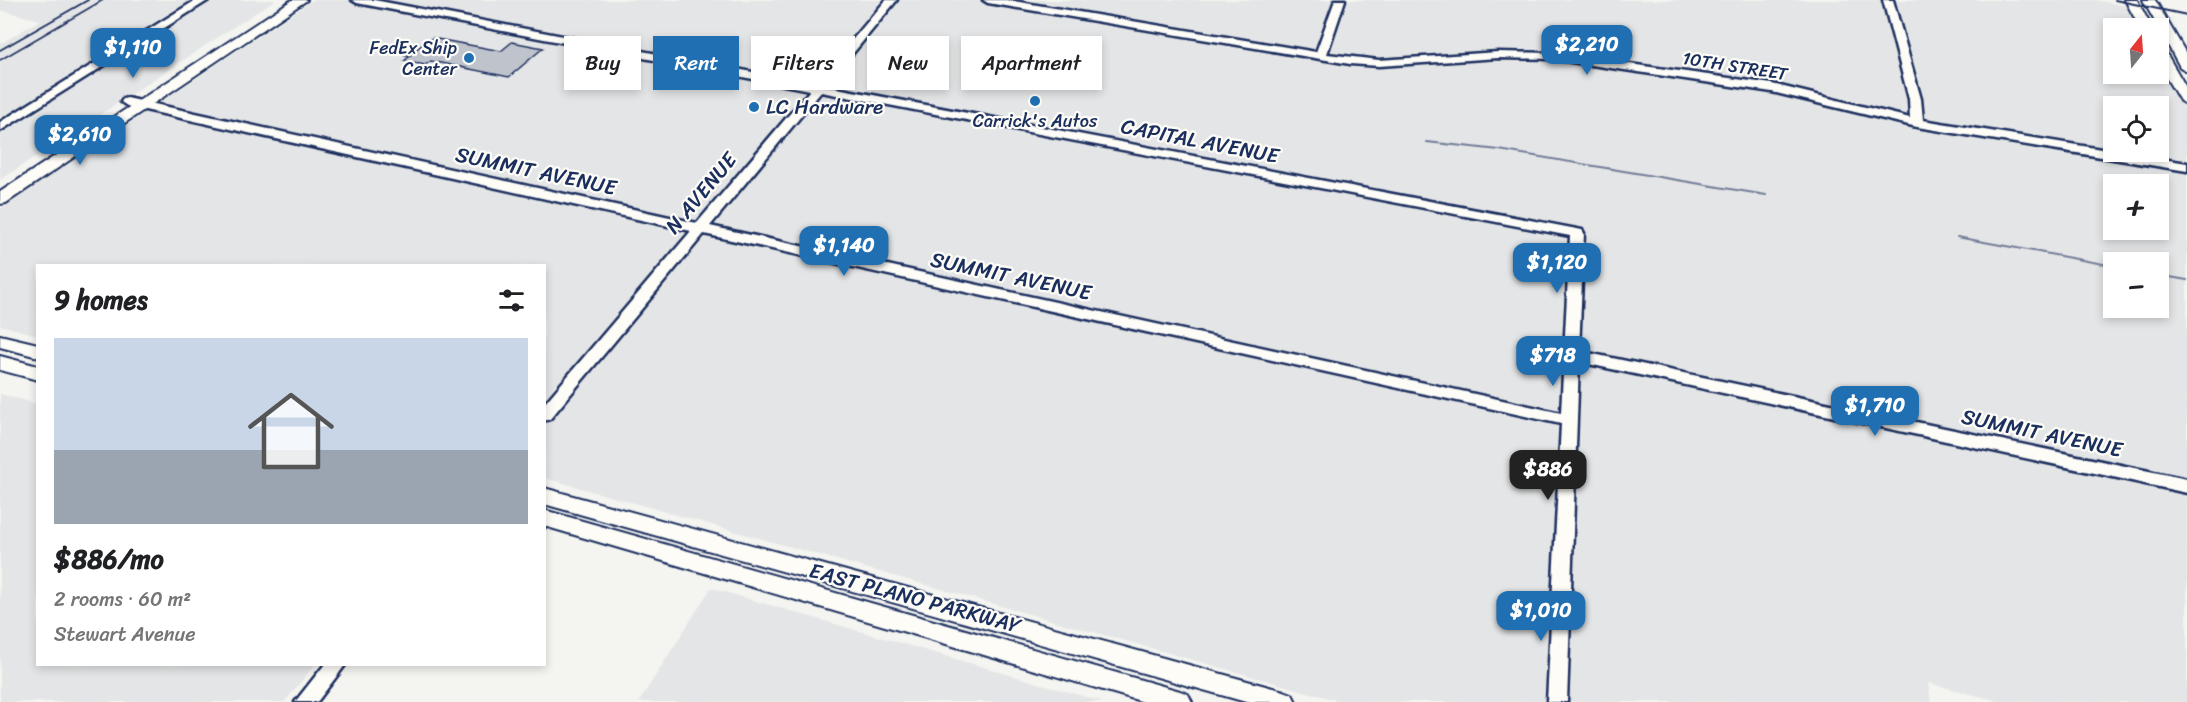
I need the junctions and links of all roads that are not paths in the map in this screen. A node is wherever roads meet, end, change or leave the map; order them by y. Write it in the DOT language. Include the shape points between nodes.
graph roads {
  1 [pos="204,0"];
  2 [pos="283,0"];
  3 [pos="301,0"];
  4 [pos="357,0"];
  5 [pos="892,0"];
  6 [pos="988,0"];
  7 [pos="1340,0"];
  8 [pos="1888,0"];
  9 [pos="2131,0"];
  10 [pos="2149,0"];
  11 [pos="2141,18"];
  12 [pos="855,45"];
  13 [pos="1320,56"];
  14 [pos="2169,57"];
  15 [pos="2185,63"];
  16 [pos="2169,69"];
  17 [pos="751,75"];
  18 [pos="817,90"];
  19 [pos="829,90"];
  20 [pos="2187,101"];
  21 [pos="134,103"];
  22 [pos="1917,123"];
  23 [pos="0,127"];
  24 [pos="2187,167"];
  25 [pos="5,186"];
  26 [pos="0,199"];
  27 [pos="700,229"];
  28 [pos="0,341"];
  29 [pos="36,350"];
  30 [pos="1570,356"];
  31 [pos="0,363"];
  32 [pos="36,372"];
  33 [pos="546,414"];
  34 [pos="1568,420"];
  35 [pos="2187,486"];
  36 [pos="546,497"];
  37 [pos="546,519"];
  38 [pos="659,527"];
  39 [pos="645,547"];
  40 [pos="742,550"];
  41 [pos="729,571"];
  42 [pos="911,598"];
  43 [pos="900,619"];
  44 [pos="1146,662"];
  45 [pos="335,666"];
  46 [pos="1137,689"];
  47 [pos="305,702"];
  48 [pos="1180,702"];
  49 [pos="1284,702"];
  50 [pos="1557,702"];
  1 -- 23 [label="street"];
  2 -- 21 [label="main road"];
  3 -- 21 [label="main road"];
  4 -- 17 [label="street, CAPITAL AVENUE"];
  5 -- 12 [label="street, N AVENUE"];
  6 -- 13 [label="street, 10TH STREET"];
  7 -- 13 [label="street"];
  8 -- 22 [label="street" via="1915,99"];
  9 -- 11 [label="main road"];
  10 -- 15 [label="main road"];
  13 -- 22 [label="street, 10TH STREET" via="1379,63 1498,54 1551,56 1772,88"];
  14 -- 15 [label="main road"];
  16 -- 20 [label="main road"];
  18 -- 27 [label="street, N AVENUE"];
  19 -- 30 [label="street, CAPITAL AVENUE" via="1577,233"];
  21 -- 25 [label="main road"];
  21 -- 27 [label="street, SUMMIT AVENUE"];
  22 -- 24 [label="street, 10TH STREET"];
  25 -- 26 [label="main road"];
  27 -- 33 [label="street, N AVENUE"];
  27 -- 34 [label="street, SUMMIT AVENUE"];
  28 -- 29 [label="main road"];
  30 -- 34 [label="street"];
  30 -- 35 [label="street, SUMMIT AVENUE"];
  31 -- 32 [label="main road"];
  34 -- 50 [label="street"];
  36 -- 38 [label="main road, EAST PLANO PARKWAY"];
  37 -- 39 [label="main road, EAST PLANO PARKWAY"];
  38 -- 39 [label="main road"];
  38 -- 40 [label="main road, EAST PLANO PARKWAY"];
  39 -- 41 [label="main road, EAST PLANO PARKWAY"];
  40 -- 41 [label="main road"];
  40 -- 42 [label="main road, EAST PLANO PARKWAY"];
  41 -- 43 [label="main road, EAST PLANO PARKWAY"];
  42 -- 43 [label="main road"];
  42 -- 44 [label="main road, EAST PLANO PARKWAY"];
  43 -- 46 [label="main road, EAST PLANO PARKWAY"];
  44 -- 46 [label="main road"];
  44 -- 49 [label="main road, EAST PLANO PARKWAY"];
  45 -- 47 [label="street"];
  46 -- 48 [label="main road, EAST PLANO PARKWAY"];
}
